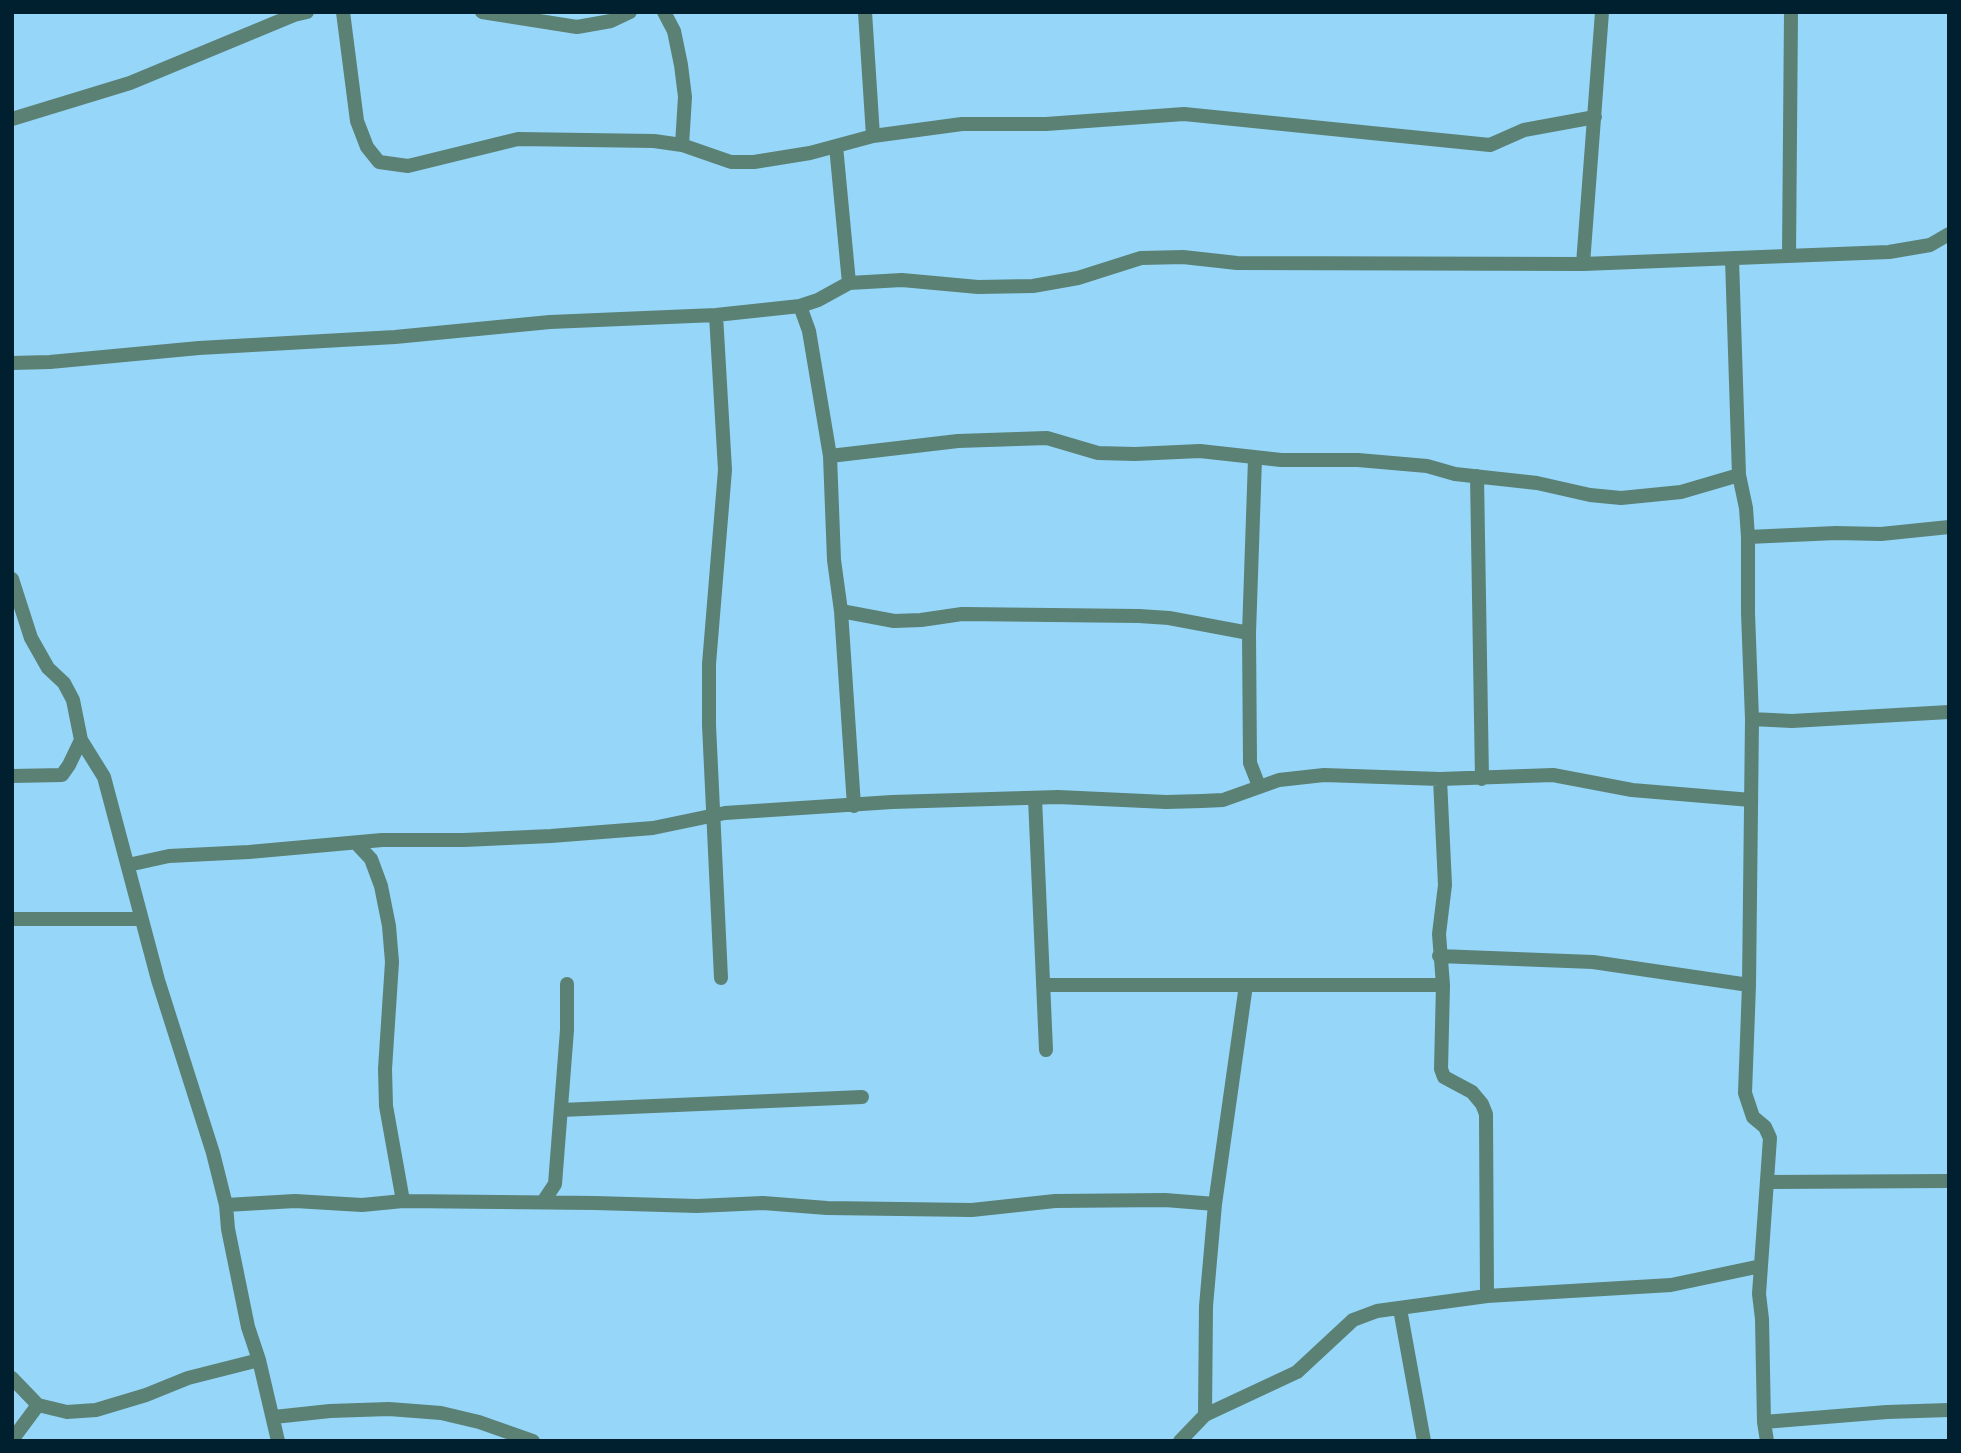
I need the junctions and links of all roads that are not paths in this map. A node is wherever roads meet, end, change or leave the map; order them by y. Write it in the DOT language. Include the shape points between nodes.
graph roads {
  1 [pos="307,12"];
  2 [pos="343,12"];
  3 [pos="482,12"];
  4 [pos="630,12"];
  5 [pos="664,12"];
  6 [pos="865,12"];
  7 [pos="1602,12"];
  8 [pos="1791,12"];
  9 [pos="515,15"];
  10 [pos="1595,117"];
  11 [pos="12,119"];
  12 [pos="873,136"];
  13 [pos="682,145"];
  14 [pos="836,146"];
  15 [pos="1949,234"];
  16 [pos="1789,257"];
  17 [pos="1732,259"];
  18 [pos="1583,264"];
  19 [pos="849,284"];
  20 [pos="800,306"];
  21 [pos="716,315"];
  22 [pos="12,363"];
  23 [pos="830,456"];
  24 [pos="1255,458"];
  25 [pos="1739,475"];
  26 [pos="1477,476"];
  27 [pos="1949,527"];
  28 [pos="1748,537"];
  29 [pos="12,579"];
  30 [pos="841,611"];
  31 [pos="1249,633"];
  32 [pos="1949,712"];
  33 [pos="1752,719"];
  34 [pos="80,740"];
  35 [pos="12,776"];
  36 [pos="1440,779"];
  37 [pos="1482,779"];
  38 [pos="1259,786"];
  39 [pos="1035,798"];
  40 [pos="1751,800"];
  41 [pos="854,806"];
  42 [pos="713,816"];
  43 [pos="356,843"];
  44 [pos="128,865"];
  45 [pos="12,919"];
  46 [pos="141,919"];
  47 [pos="1439,956"];
  48 [pos="721,978"];
  49 [pos="567,984"];
  50 [pos="1043,985"];
  51 [pos="1246,985"];
  52 [pos="1443,985"];
  53 [pos="1749,985"];
  54 [pos="1046,1050"];
  55 [pos="862,1097"];
  56 [pos="561,1110"];
  57 [pos="1949,1181"];
  58 [pos="1768,1182"];
  59 [pos="403,1202"];
  60 [pos="543,1202"];
  61 [pos="1215,1203"];
  62 [pos="226,1205"];
  63 [pos="1761,1266"];
  64 [pos="1487,1296"];
  65 [pos="1400,1309"];
  66 [pos="259,1360"];
  67 [pos="12,1378"];
  68 [pos="38,1405"];
  69 [pos="1949,1410"];
  70 [pos="1205,1415"];
  71 [pos="274,1417"];
  72 [pos="1764,1422"];
  73 [pos="12,1440"];
  74 [pos="278,1441"];
  75 [pos="533,1441"];
  76 [pos="1180,1441"];
  77 [pos="1424,1441"];
  78 [pos="1767,1441"];
  1 -- 11 [label="street" via="130,83"];
  2 -- 13 [label="street" via="357,121 366,147 379,162 408,166 518,139"];
  3 -- 9 [label="street"];
  4 -- 9 [label="street" via="577,27"];
  5 -- 13 [label="street" via="674,31 681,65 685,97"];
  6 -- 12 [label="street"];
  7 -- 10 [label="street"];
  8 -- 16 [label="street"];
  10 -- 12 [label="street" via="1524,130 1490,145 1184,114 1046,124 962,124"];
  10 -- 18 [label="street"];
  12 -- 14 [label="street"];
  13 -- 14 [label="street" via="731,162 754,163"];
  14 -- 19 [label="street"];
  15 -- 16 [label="street" via="1930,245 1889,252"];
  16 -- 17 [label="street"];
  17 -- 18 [label="street"];
  17 -- 25 [label="street"];
  18 -- 19 [label="street" via="1237,263 1141,258 1079,278 1033,286 978,287 902,280"];
  19 -- 20 [label="street"];
  20 -- 21 [label="street"];
  20 -- 23 [label="street" via="809,331"];
  21 -- 22 [label="street" via="550,322"];
  21 -- 42 [label="street" via="725,470 709,664"];
  23 -- 24 [label="street" via="957,441 1047,438 1098,453 1200,451"];
  23 -- 30 [label="street"];
  24 -- 26 [label="street" via="1384,462"];
  24 -- 31 [label="street"];
  25 -- 26 [label="street" via="1681,492 1621,498"];
  25 -- 28 [label="street"];
  26 -- 37 [label="street"];
  27 -- 28 [label="street" via="1881,534"];
  28 -- 33 [label="street"];
  29 -- 34 [label="street" via="31,638 73,700"];
  30 -- 31 [label="street" via="894,621 962,614 1170,618"];
  30 -- 41 [label="street"];
  31 -- 38 [label="street" via="1250,763"];
  32 -- 33 [label="street"];
  33 -- 40 [label="street"];
  34 -- 35 [label="street" via="62,775"];
  34 -- 44 [label="street" via="104,777"];
  36 -- 37 [label="street"];
  36 -- 38 [label="street" via="1324,775"];
  36 -- 47 [label="street" via="1445,885"];
  37 -- 40 [label="street" via="1553,775 1632,790"];
  38 -- 39 [label="street" via="1223,800 1202,802"];
  39 -- 41 [label="street"];
  39 -- 50 [label="street"];
  40 -- 53 [label="street"];
  41 -- 42 [label="street"];
  42 -- 43 [label="street" via="653,828 551,836"];
  42 -- 48 [label="street"];
  43 -- 44 [label="street" via="169,856"];
  43 -- 59 [label="street" via="371,859 389,926 393,962 386,1106"];
  44 -- 46 [label="street"];
  45 -- 46 [label="street"];
  46 -- 62 [label="street"];
  47 -- 52 [label="street"];
  47 -- 53 [label="street" via="1593,962"];
  49 -- 56 [label="street"];
  50 -- 51 [label="street"];
  50 -- 54 [label="street"];
  51 -- 52 [label="street"];
  51 -- 61 [label="street"];
  52 -- 64 [label="street" via="1441,1069 1444,1077 1472,1092 1486,1114"];
  53 -- 58 [label="street" via="1745,1093 1770,1138"];
  55 -- 56 [label="street"];
  56 -- 60 [label="street" via="555,1184"];
  57 -- 58 [label="street"];
  58 -- 63 [label="street"];
  59 -- 60 [label="street"];
  59 -- 62 [label="street"];
  60 -- 61 [label="street" via="972,1210 1055,1201"];
  61 -- 70 [label="street" via="1206,1306"];
  62 -- 66 [label="street" via="248,1326"];
  63 -- 64 [label="street" via="1671,1285"];
  63 -- 72 [label="street"];
  64 -- 65 [label="street"];
  65 -- 70 [label="street" via="1353,1320 1297,1372"];
  65 -- 77 [label="street"];
  66 -- 68 [label="street" via="188,1378 96,1410 67,1412"];
  66 -- 71 [label="street"];
  67 -- 68 [label="street"];
  68 -- 73 [label="street"];
  69 -- 72 [label="street"];
  70 -- 76 [label="street"];
  71 -- 74 [label="street"];
  71 -- 75 [label="street" via="389,1409 441,1413"];
  72 -- 78 [label="street"];
}
